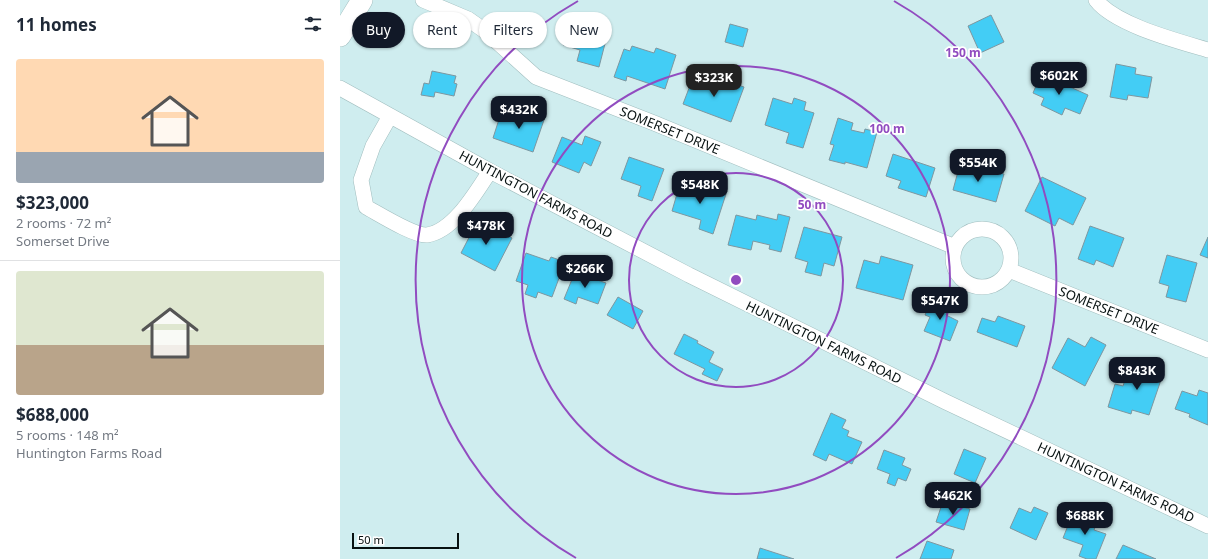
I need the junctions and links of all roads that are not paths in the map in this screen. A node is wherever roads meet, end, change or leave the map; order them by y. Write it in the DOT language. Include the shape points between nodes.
graph roads {
  1 [pos="362,0"];
  2 [pos="423,0"];
  3 [pos="1096,0"];
  4 [pos="340,36"];
  5 [pos="1208,50"];
  6 [pos="340,88"];
  7 [pos="390,116"];
  8 [pos="490,171"];
  9 [pos="954,247"];
  10 [pos="1009,270"];
  11 [pos="1208,350"];
  12 [pos="1208,526"];
  1 -- 4 [label="street"];
  2 -- 9 [label="street, SOMERSET DRIVE" via="468,19 536,77"];
  3 -- 5 [label="street" via="1113,15 1162,37"];
  6 -- 7 [label="street, HUNTINGTON FARMS ROAD"];
  7 -- 8 [label="street, HUNTINGTON FARMS ROAD"];
  7 -- 8 [label="street" via="373,146 361,180 366,207 402,227 426,235 446,228 469,202"];
  8 -- 12 [label="street, HUNTINGTON FARMS ROAD" via="703,282 946,402"];
  9 -- 10 [label="street" via="953,262 959,276 971,285 986,287 1000,282"];
  9 -- 10 [label="street" via="964,234 978,228 994,230 1006,240 1012,255"];
  10 -- 11 [label="street, SOMERSET DRIVE"];
}
